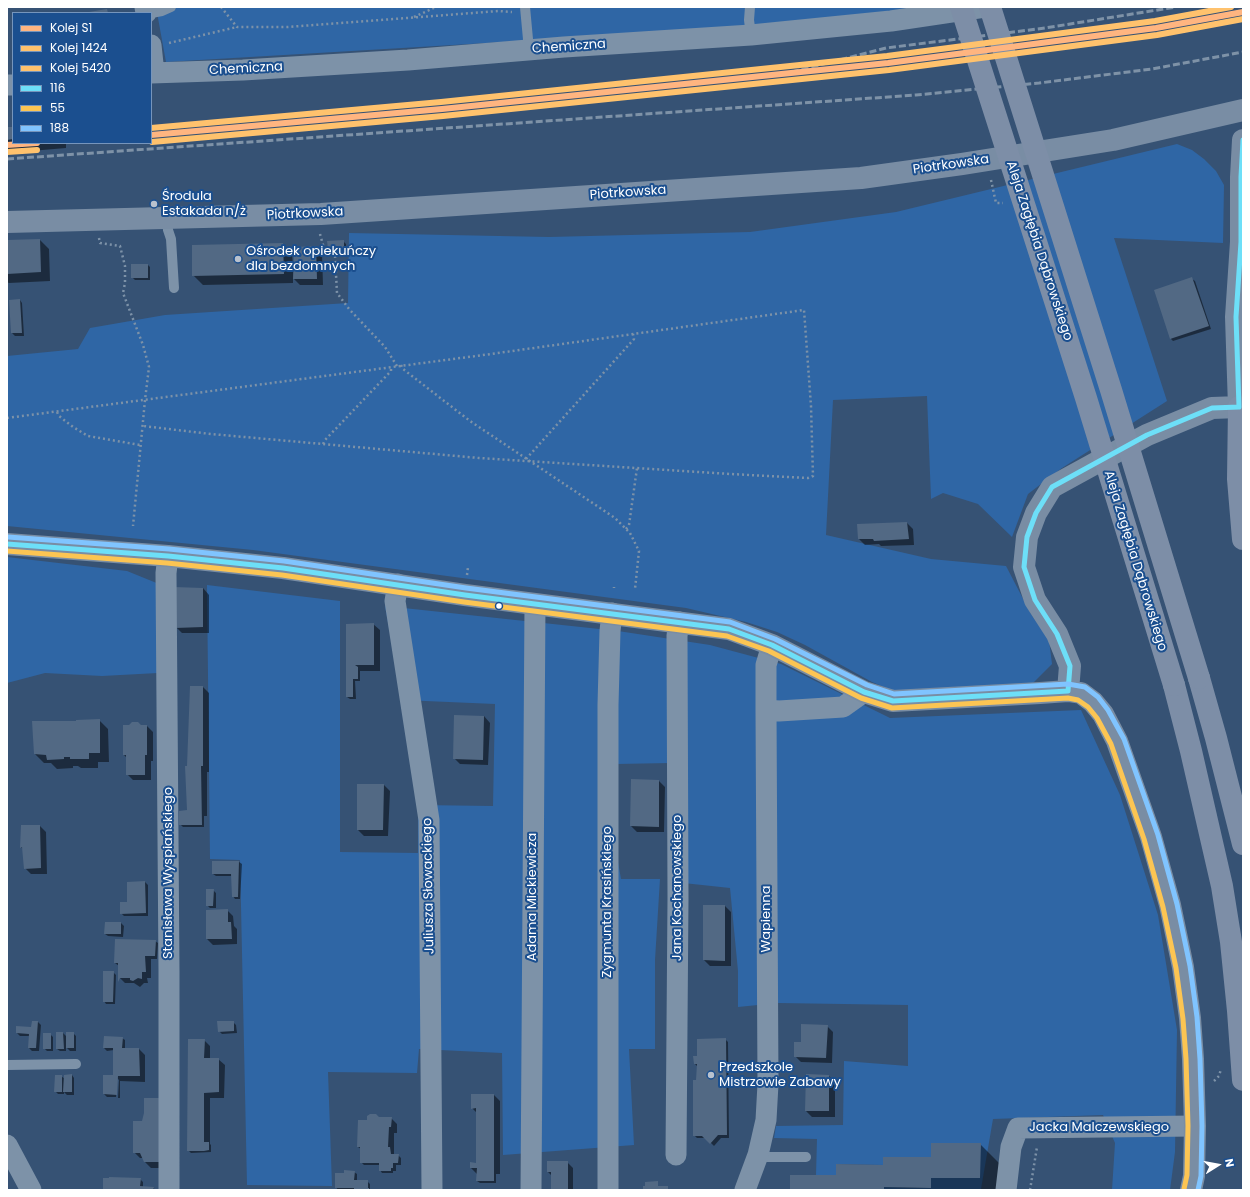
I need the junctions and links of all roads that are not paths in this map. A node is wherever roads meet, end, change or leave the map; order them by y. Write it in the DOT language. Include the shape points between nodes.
graph roads {
  1 [pos="171,7"];
  2 [pos="750,7"];
  3 [pos="961,7"];
  4 [pos="985,7"];
  5 [pos="990,7"];
  6 [pos="523,9"];
  7 [pos="152,13"];
  8 [pos="751,35"];
  9 [pos="529,50"];
  10 [pos="152,73"];
  11 [pos="1242,115"];
  12 [pos="1243,140"];
  13 [pos="167,219"];
  14 [pos="7,222"];
  15 [pos="174,288"];
  16 [pos="1238,407"];
  17 [pos="1243,539"];
  18 [pos="7,544"];
  19 [pos="168,556"];
  20 [pos="398,584"];
  21 [pos="535,604"];
  22 [pos="612,613"];
  23 [pos="679,622"];
  24 [pos="772,645"];
  25 [pos="1068,691"];
  26 [pos="864,692"];
  27 [pos="766,710"];
  28 [pos="1243,844"];
  29 [pos="76,1064"];
  30 [pos="7,1065"];
  31 [pos="1243,1080"];
  32 [pos="1195,1126"];
  33 [pos="7,1146"];
  34 [pos="758,1154"];
  35 [pos="676,1155"];
  36 [pos="806,1157"];
  37 [pos="31,1190"];
  38 [pos="169,1190"];
  39 [pos="432,1190"];
  40 [pos="531,1190"];
  41 [pos="608,1190"];
  42 [pos="745,1190"];
  43 [pos="1006,1190"];
  44 [pos="1191,1190"];
  1 -- 7 [label="lane"];
  2 -- 8 [label="lane"];
  3 -- 31 [label="main road, Aleja Zagłębia Dąbrowskiego, bridge" via="1086,398 1174,685 1222,886 1231,942"];
  4 -- 8 [label="street, Chemiczna" via="891,21"];
  5 -- 28 [label="main road, Aleja Zagłębia Dąbrowskiego, bridge" via="1111,390 1216,738"];
  6 -- 9 [label="lane"];
  8 -- 9 [label="street, Chemiczna"];
  9 -- 10 [label="street, Chemiczna" via="251,70"];
  11 -- 13 [label="street, Piotrkowska" via="1114,140 861,178 318,214"];
  12 -- 16 [label="street" via="1241,242 1236,317"];
  13 -- 14 [label="street, Piotrkowska"];
  13 -- 15 [label="lane"];
  16 -- 17 [label="main road" via="1238,479"];
  16 -- 25 [label="street" via="1212,408 1146,435 1052,487 1036,513 1027,537 1024,567 1035,600 1057,634 1070,666"];
  18 -- 19 [label="street"];
  19 -- 20 [label="street"];
  19 -- 38 [label="street, Stanisława Wyspiańskiego" via="166,573"];
  20 -- 21 [label="street"];
  20 -- 39 [label="street, Juliusza Słowackiego" via="395,601 429,820"];
  21 -- 22 [label="street"];
  21 -- 40 [label="street, Adama Mickiewicza"];
  22 -- 23 [label="street"];
  22 -- 41 [label="street, Zygmunta Krasińskiego" via="608,713"];
  23 -- 24 [label="street" via="729,629"];
  23 -- 35 [label="street, Jana Kochanowskiego"];
  24 -- 26 [label="street"];
  24 -- 27 [label="street, Wapienna" via="766,665"];
  25 -- 26 [label="street" via="892,701"];
  25 -- 32 [label="street" via="1081,693 1103,714 1116,741 1151,837 1170,905 1183,967 1190,1018"];
  26 -- 27 [label="street" via="843,707"];
  27 -- 34 [label="street, Wapienna" via="768,1084 766,1120"];
  29 -- 30 [label="lane"];
  32 -- 43 [label="street, Jacka Malczewskiego" via="1018,1128 1011,1147"];
  32 -- 44 [label="street" via="1194,1176"];
  33 -- 37 [label="street"];
  34 -- 36 [label="lane" via="767,1157"];
  34 -- 42 [label="street, Wapienna"];
}
